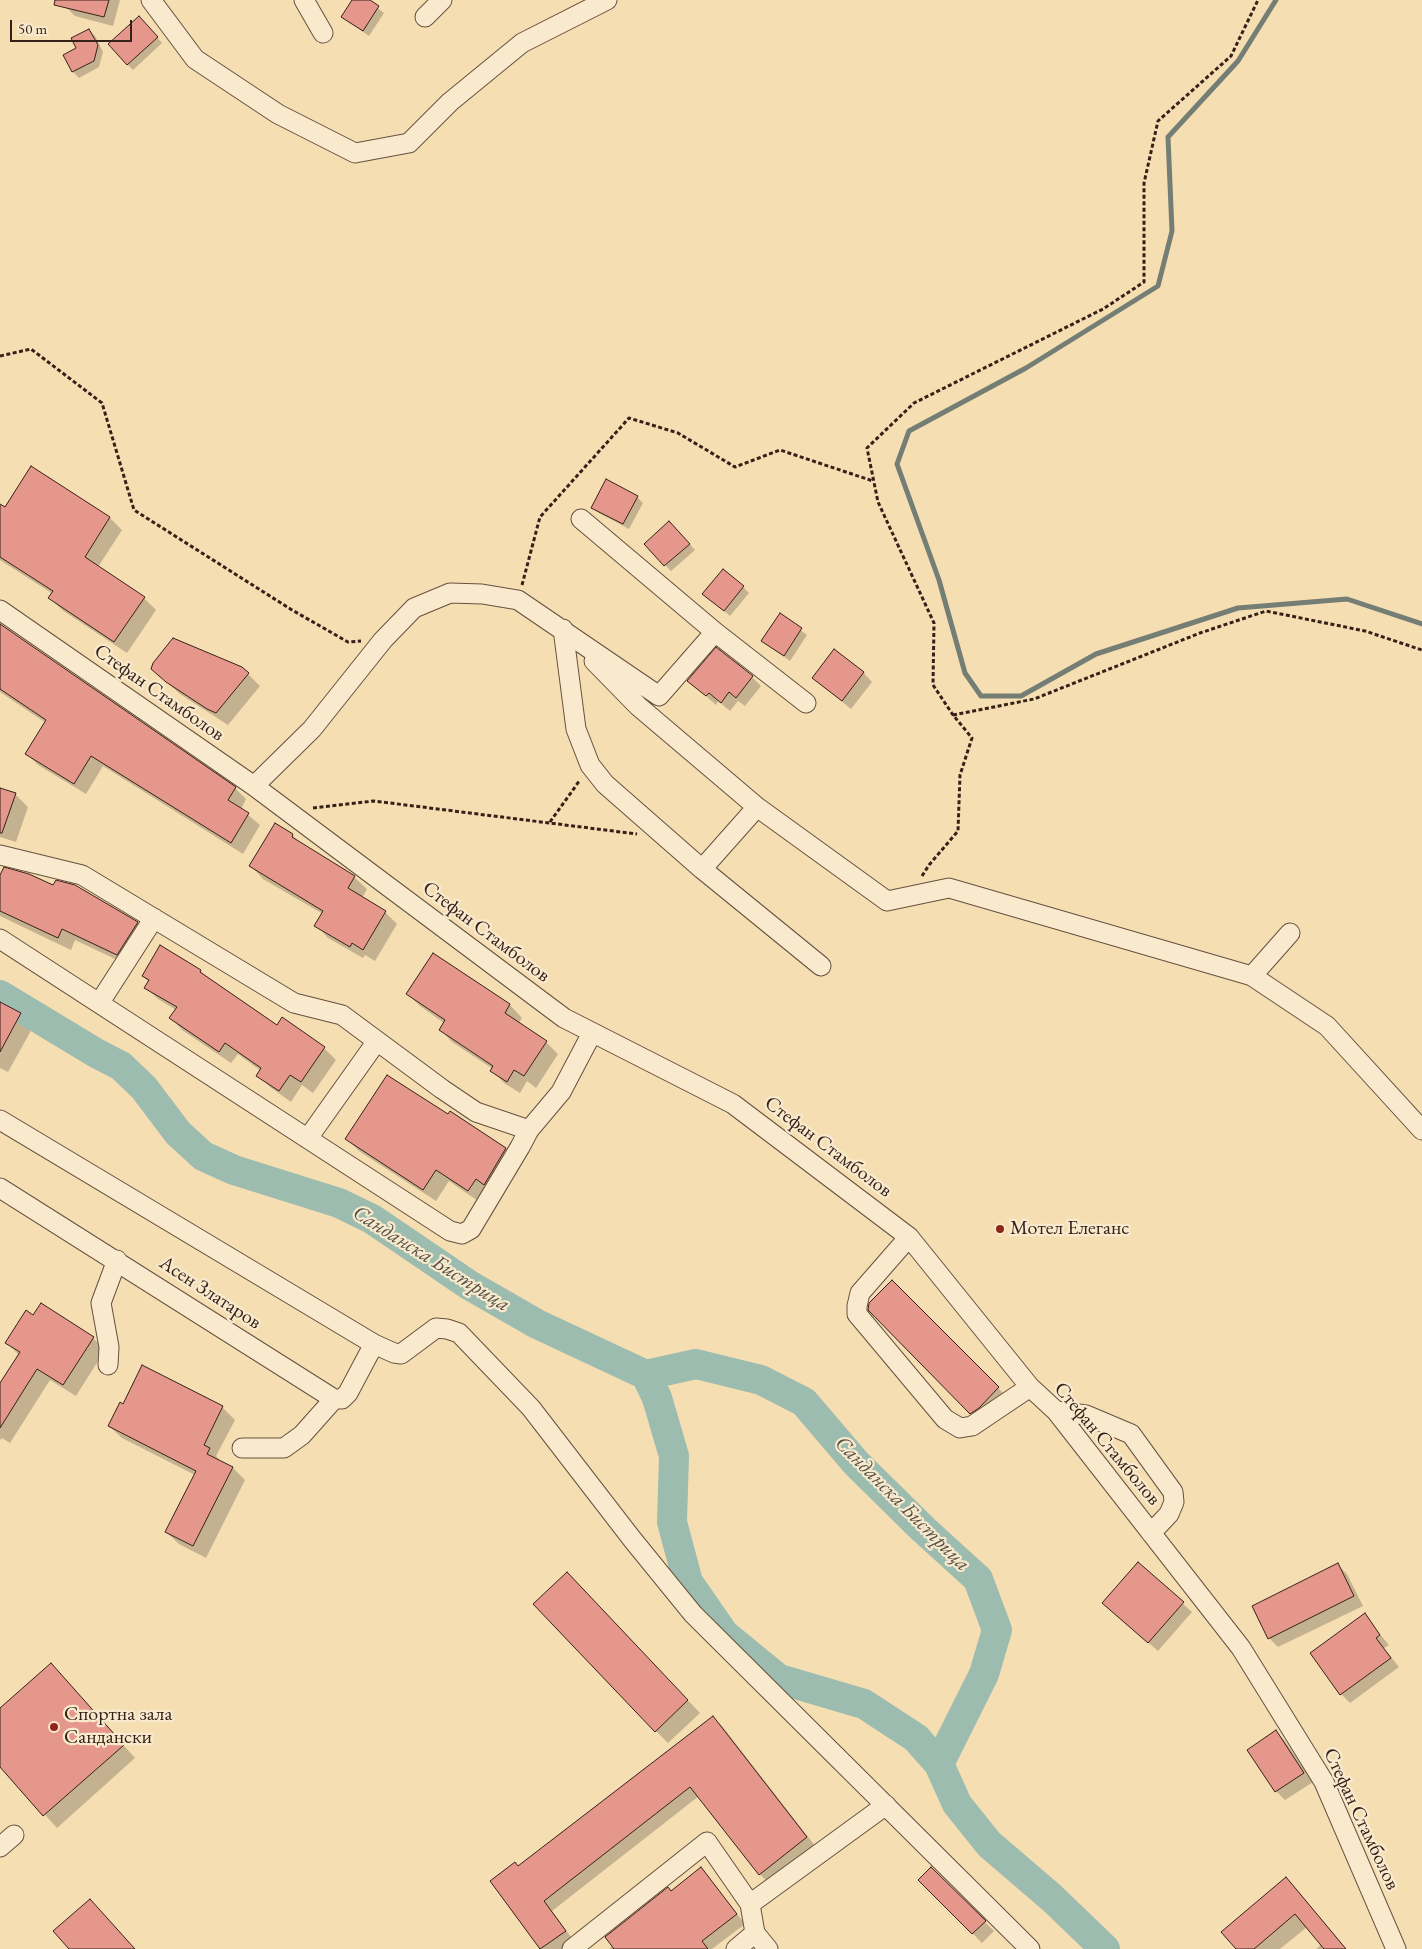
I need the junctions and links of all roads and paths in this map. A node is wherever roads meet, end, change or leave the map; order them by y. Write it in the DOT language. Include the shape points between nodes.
graph roads {
  1 [pos="150,0"];
  2 [pos="304,0"];
  3 [pos="442,0"];
  4 [pos="607,0"];
  5 [pos="1258,0"];
  6 [pos="425,17"];
  7 [pos="323,33"];
  8 [pos="0,356"];
  9 [pos="873,481"];
  10 [pos="580,519"];
  11 [pos="518,600"];
  12 [pos="0,610"];
  13 [pos="563,629"];
  14 [pos="715,632"];
  15 [pos="383,640"];
  16 [pos="1422,650"];
  17 [pos="806,703"];
  18 [pos="953,715"];
  19 [pos="590,765"];
  20 [pos="254,786"];
  21 [pos="757,807"];
  22 [pos="288,811"];
  23 [pos="550,822"];
  24 [pos="640,835"];
  25 [pos="0,855"];
  26 [pos="702,869"];
  27 [pos="909,896"];
  28 [pos="154,918"];
  29 [pos="1290,933"];
  30 [pos="0,939"];
  31 [pos="821,966"];
  32 [pos="1252,976"];
  33 [pos="100,1002"];
  34 [pos="592,1033"];
  35 [pos="377,1041"];
  36 [pos="0,1120"];
  37 [pos="528,1130"];
  38 [pos="1422,1130"];
  39 [pos="308,1138"];
  40 [pos="0,1188"];
  41 [pos="909,1237"];
  42 [pos="116,1260"];
  43 [pos="374,1344"];
  44 [pos="108,1365"];
  45 [pos="1030,1387"];
  46 [pos="334,1398"];
  47 [pos="1056,1411"];
  48 [pos="242,1448"];
  49 [pos="1151,1533"];
  50 [pos="886,1805"];
  51 [pos="14,1835"];
  52 [pos="0,1847"];
  53 [pos="750,1904"];
  54 [pos="755,1933"];
  55 [pos="572,1949"];
  56 [pos="736,1949"];
  57 [pos="768,1949"];
  58 [pos="1030,1949"];
  59 [pos="1396,1949"];
  1 -- 4 [label="street" via="194,59 278,114 355,152 409,143 450,102 522,43"];
  2 -- 7 [label="street"];
  3 -- 6 [label="street"];
  5 -- 9 [label="path" via="1230,56 1158,121 1144,183 1144,282 1103,309 914,403 867,448"];
  8 -- 15 [label="path" via="31,349 102,403 134,510 348,642"];
  9 -- 11 [label="path" via="780,450 735,467 678,434 629,418 540,517"];
  9 -- 18 [label="path" via="878,502 934,623 933,685"];
  10 -- 14 [label="street"];
  11 -- 13 [label="street"];
  11 -- 15 [label="street" via="450,593 414,608"];
  12 -- 20 [label="street, Стефан Стамболов"];
  13 -- 14 [label="street" via="660,696"];
  13 -- 19 [label="street" via="576,729"];
  13 -- 21 [label="street" via="638,706"];
  14 -- 17 [label="street"];
  15 -- 20 [label="street" via="312,729"];
  16 -- 18 [label="path" via="1365,631 1266,611 1200,633 1034,699"];
  18 -- 27 [label="path" via="972,738 960,776 958,831 929,865"];
  19 -- 23 [label="path"];
  19 -- 26 [label="street" via="605,784"];
  20 -- 22 [label="street, Стефан Стамболов"];
  21 -- 26 [label="street"];
  21 -- 27 [label="street" via="887,901"];
  22 -- 23 [label="path" via="374,801"];
  22 -- 34 [label="street, Стефан Стамболов" via="564,1018"];
  23 -- 24 [label="path"];
  25 -- 28 [label="street" via="82,875"];
  26 -- 31 [label="street"];
  27 -- 32 [label="street" via="949,888"];
  28 -- 33 [label="street"];
  28 -- 35 [label="street" via="294,1003 342,1015"];
  29 -- 32 [label="street"];
  30 -- 33 [label="street"];
  32 -- 38 [label="street" via="1327,1026"];
  33 -- 39 [label="street"];
  34 -- 37 [label="street" via="562,1092"];
  34 -- 41 [label="street, Стефан Стамболов" via="733,1104"];
  35 -- 37 [label="street" via="476,1112"];
  35 -- 39 [label="street"];
  36 -- 43 [label="street, Асен Златаров"];
  37 -- 39 [label="street" via="471,1229 462,1234 450,1231"];
  40 -- 42 [label="street, Асен Златаров"];
  41 -- 45 [label="street, Стефан Стамболов"];
  41 -- 45 [label="street" via="860,1293 857,1314 945,1419 960,1428 972,1426"];
  42 -- 44 [label="street" via="101,1303"];
  42 -- 46 [label="street, Асен Златаров"];
  43 -- 46 [label="street" via="348,1393 342,1399"];
  43 -- 50 [label="street, Асен Златаров" via="401,1354 436,1328 459,1333 530,1408 693,1614"];
  45 -- 47 [label="street, Стефан Стамболов"];
  46 -- 48 [label="street" via="302,1435 284,1448"];
  47 -- 49 [label="street, Стефан Стамболов"];
  47 -- 49 [label="street" via="1086,1415 1130,1434 1173,1492 1174,1502 1169,1514"];
  49 -- 59 [label="street, Стефан Стамболов" via="1241,1648 1324,1782"];
  50 -- 53 [label="street"];
  50 -- 58 [label="street"];
  51 -- 52 [label="street"];
  53 -- 54 [label="street"];
  53 -- 55 [label="street" via="707,1842"];
  54 -- 56 [label="street"];
  54 -- 57 [label="street"];
}
